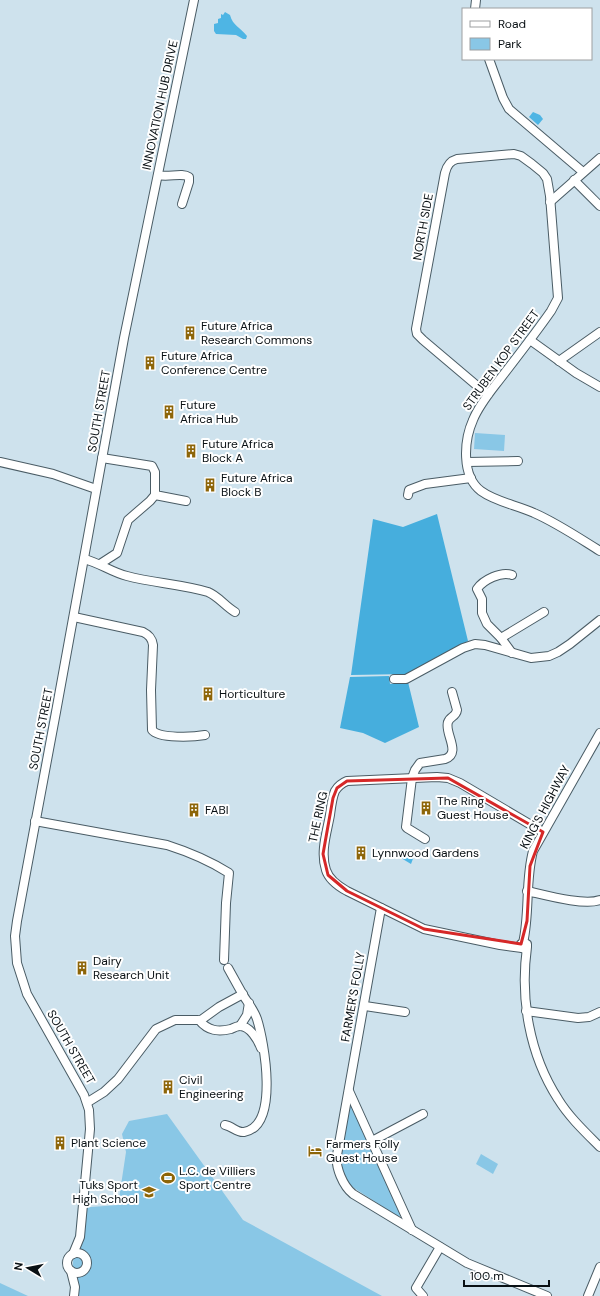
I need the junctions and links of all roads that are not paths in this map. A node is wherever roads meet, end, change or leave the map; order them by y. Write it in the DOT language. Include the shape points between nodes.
graph roads {
  1 [pos="194,0"];
  2 [pos="489,60"];
  3 [pos="600,158"];
  4 [pos="583,172"];
  5 [pos="158,175"];
  6 [pos="574,180"];
  7 [pos="188,185"];
  8 [pos="197,187"];
  9 [pos="550,202"];
  10 [pos="182,204"];
  11 [pos="600,206"];
  12 [pos="150,214"];
  13 [pos="600,332"];
  14 [pos="530,340"];
  15 [pos="559,361"];
  16 [pos="600,387"];
  17 [pos="488,395"];
  18 [pos="102,458"];
  19 [pos="518,461"];
  20 [pos="0,462"];
  21 [pos="467,462"];
  22 [pos="471,478"];
  23 [pos="96,489"];
  24 [pos="155,495"];
  25 [pos="408,495"];
  26 [pos="186,501"];
  27 [pos="600,552"];
  28 [pos="84,559"];
  29 [pos="100,564"];
  30 [pos="512,575"];
  31 [pos="235,612"];
  32 [pos="544,612"];
  33 [pos="74,617"];
  34 [pos="600,620"];
  35 [pos="502,638"];
  36 [pos="512,653"];
  37 [pos="394,679"];
  38 [pos="452,692"];
  39 [pos="600,733"];
  40 [pos="205,735"];
  41 [pos="412,778"];
  42 [pos="35,821"];
  43 [pos="543,832"];
  44 [pos="424,839"];
  45 [pos="527,891"];
  46 [pos="600,900"];
  47 [pos="382,908"];
  48 [pos="493,942"];
  49 [pos="524,948"];
  50 [pos="224,960"];
  51 [pos="228,968"];
  52 [pos="243,994"];
  53 [pos="249,1003"];
  54 [pos="365,1006"];
  55 [pos="405,1012"];
  56 [pos="526,1012"];
  57 [pos="600,1012"];
  58 [pos="199,1020"];
  59 [pos="240,1026"];
  60 [pos="264,1054"];
  61 [pos="349,1091"];
  62 [pos="88,1102"];
  63 [pos="423,1114"];
  64 [pos="225,1125"];
  65 [pos="372,1140"];
  66 [pos="600,1147"];
  67 [pos="412,1230"];
  68 [pos="80,1237"];
  69 [pos="440,1247"];
  70 [pos="73,1254"];
  71 [pos="82,1254"];
  72 [pos="600,1267"];
  73 [pos="71,1271"];
  74 [pos="82,1272"];
  75 [pos="75,1287"];
  76 [pos="74,1296"];
  77 [pos="423,1296"];
  78 [pos="547,1296"];
  79 [pos="588,1296"];
  1 -- 5 [label="street, INNOVATION HUB DRIVE"];
  2 -- 4 [label="street" via="509,109"];
  3 -- 4 [label="street"];
  4 -- 6 [label="street"];
  5 -- 7 [label="street" via="187,175 190,179"];
  5 -- 12 [label="street, INNOVATION HUB DRIVE"];
  6 -- 9 [label="street"];
  6 -- 11 [label="street"];
  7 -- 8 [label="street"];
  7 -- 10 [label="street"];
  9 -- 14 [label="street, STRUBEN KOP STREET" via="558,298"];
  9 -- 17 [label="street, NORTH SIDE" via="546,176 518,155 507,153 457,159 450,162 446,168 417,331 423,340"];
  12 -- 18 [label="street, SOUTH STREET"];
  13 -- 15 [label="street"];
  14 -- 15 [label="street"];
  14 -- 17 [label="street, STRUBEN KOP STREET"];
  15 -- 16 [label="street" via="582,378"];
  17 -- 21 [label="street, STRUBEN KOP STREET" via="470,426"];
  18 -- 23 [label="street, SOUTH STREET"];
  18 -- 24 [label="street" via="154,468"];
  19 -- 21 [label="street"];
  20 -- 23 [label="street" via="52,474"];
  21 -- 22 [label="street, STRUBEN KOP STREET"];
  22 -- 25 [label="street" via="425,484 409,490"];
  22 -- 27 [label="street, STRUBEN KOP STREET" via="478,488 488,495 540,515"];
  23 -- 28 [label="street, SOUTH STREET"];
  24 -- 26 [label="street"];
  24 -- 29 [label="street" via="128,520 115,555"];
  28 -- 29 [label="street"];
  28 -- 33 [label="street, SOUTH STREET"];
  29 -- 31 [label="street" via="128,576 208,592"];
  30 -- 35 [label="street" via="500,574 477,589 482,599 483,617 490,628"];
  32 -- 35 [label="street"];
  33 -- 40 [label="street" via="143,632 149,636 153,645 152,730 156,734 184,737"];
  33 -- 42 [label="street, SOUTH STREET"];
  34 -- 36 [label="street" via="566,647 549,656 531,658"];
  35 -- 36 [label="street"];
  36 -- 37 [label="street" via="472,644 411,677 404,680"];
  38 -- 41 [label="street" via="457,710 447,724 452,746 451,754 444,759 420,764"];
  39 -- 43 [label="street, KING'S HIGHWAY"];
  41 -- 43 [label="street, THE RING" via="437,777 454,780"];
  41 -- 44 [label="street" via="406,827"];
  41 -- 47 [label="street, THE RING" via="347,781 341,783 333,798 324,848 326,870 340,887"];
  42 -- 50 [label="street" via="167,845 188,852 229,873"];
  42 -- 62 [label="street, SOUTH STREET" via="16,921 17,963 27,994"];
  43 -- 45 [label="street, KING'S HIGHWAY" via="533,851"];
  45 -- 46 [label="street" via="583,902"];
  45 -- 49 [label="street, KING'S HIGHWAY"];
  47 -- 48 [label="street, THE RING" via="424,929"];
  47 -- 54 [label="street, FARMER'S FOLLY"];
  48 -- 49 [label="street, THE RING"];
  48 -- 49 [label="street" via="500,949 515,951"];
  49 -- 56 [label="street, KING'S HIGHWAY"];
  51 -- 52 [label="street"];
  52 -- 53 [label="street"];
  52 -- 58 [label="street"];
  53 -- 59 [label="street" via="247,1015"];
  53 -- 60 [label="street" via="259,1026"];
  54 -- 55 [label="street"];
  54 -- 61 [label="street, FARMER'S FOLLY"];
  56 -- 57 [label="street" via="578,1018"];
  56 -- 66 [label="street, KING'S HIGHWAY" via="536,1051 554,1093 572,1118"];
  58 -- 59 [label="street" via="210,1030"];
  58 -- 62 [label="street" via="175,1020 156,1029 118,1079"];
  59 -- 60 [label="street" via="251,1033"];
  60 -- 64 [label="street" via="267,1098 261,1119 245,1132"];
  61 -- 65 [label="street"];
  61 -- 67 [label="street, FARMER'S FOLLY" via="337,1158 346,1186 359,1198"];
  62 -- 68 [label="street, SOUTH STREET" via="90,1129"];
  63 -- 65 [label="street"];
  65 -- 67 [label="street"];
  67 -- 69 [label="street, FARMER'S FOLLY"];
  68 -- 70 [label="street, SOUTH STREET"];
  68 -- 71 [label="street, SOUTH STREET"];
  69 -- 77 [label="street" via="416,1288"];
  69 -- 78 [label="street, FARMER'S FOLLY" via="468,1263"];
  70 -- 71 [label="street"];
  70 -- 73 [label="street" via="67,1260 67,1266"];
  71 -- 74 [label="street" via="88,1262"];
  72 -- 79 [label="street"];
  73 -- 74 [label="street"];
  73 -- 75 [label="street"];
  74 -- 75 [label="street"];
  75 -- 76 [label="street"];
}
